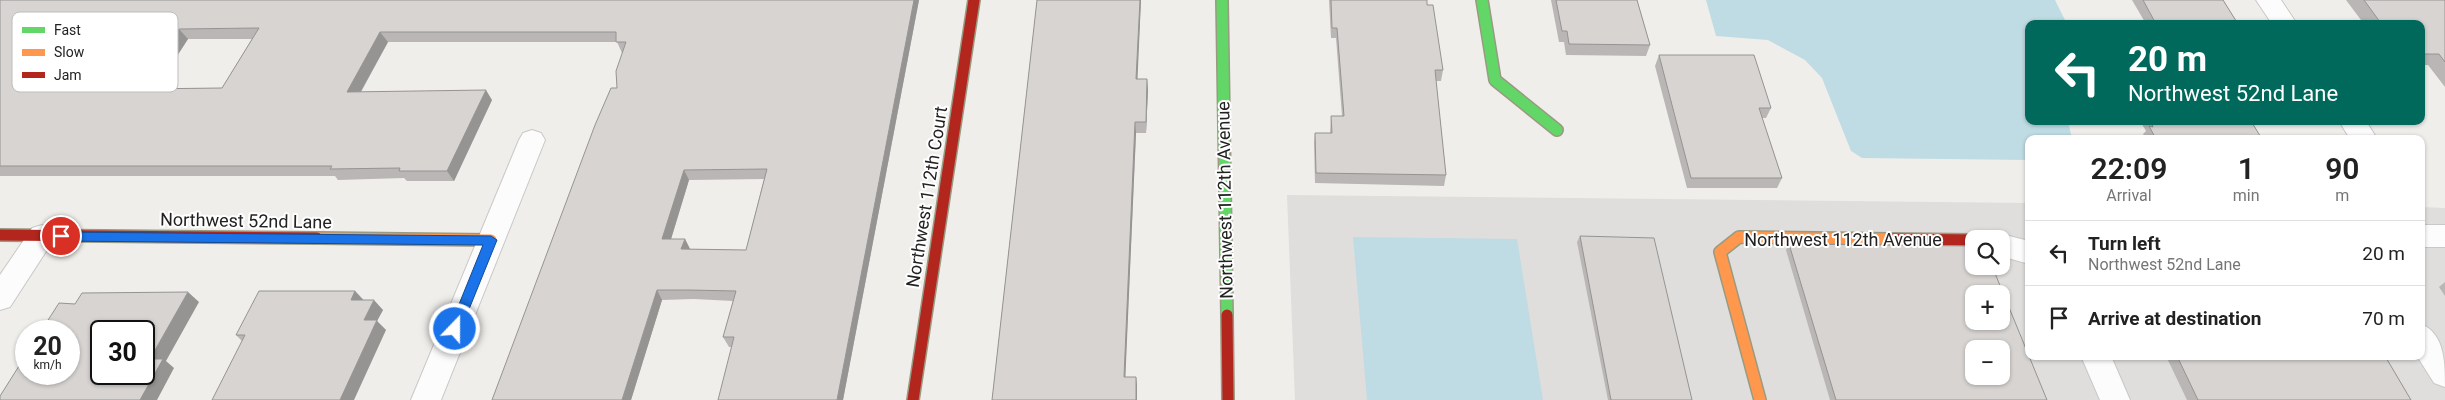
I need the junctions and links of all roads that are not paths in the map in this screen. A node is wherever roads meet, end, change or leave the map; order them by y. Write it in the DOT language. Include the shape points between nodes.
graph roads {
  1 [pos="974,0"];
  2 [pos="1222,0"];
  3 [pos="1482,0"];
  4 [pos="2268,0"];
  5 [pos="2282,20"];
  6 [pos="1557,130"];
  7 [pos="532,140"];
  8 [pos="0,235"];
  9 [pos="42,236"];
  10 [pos="2425,236"];
  11 [pos="2445,236"];
  12 [pos="491,240"];
  13 [pos="1965,240"];
  14 [pos="2010,248"];
  15 [pos="2025,252"];
  16 [pos="0,298"];
  17 [pos="2425,343"];
  18 [pos="2098,360"];
  19 [pos="2445,374"];
  20 [pos="426,400"];
  21 [pos="913,400"];
  22 [pos="1228,400"];
  23 [pos="1760,400"];
  24 [pos="2115,400"];
  1 -- 21 [label="street, Northwest 112th Court"];
  2 -- 22 [label="street, Northwest 112th Avenue"];
  3 -- 6 [label="street" via="1495,80"];
  4 -- 5 [label="street"];
  7 -- 12 [label="street"];
  8 -- 9 [label="street, Northwest 52nd Lane"];
  9 -- 12 [label="street, Northwest 52nd Lane"];
  9 -- 16 [label="street"];
  10 -- 11 [label="street"];
  12 -- 20 [label="street"];
  13 -- 23 [label="street, Northwest 112th Avenue" via="1739,237 1720,252"];
  14 -- 15 [label="street"];
  17 -- 19 [label="street"];
  18 -- 24 [label="street"];
}
